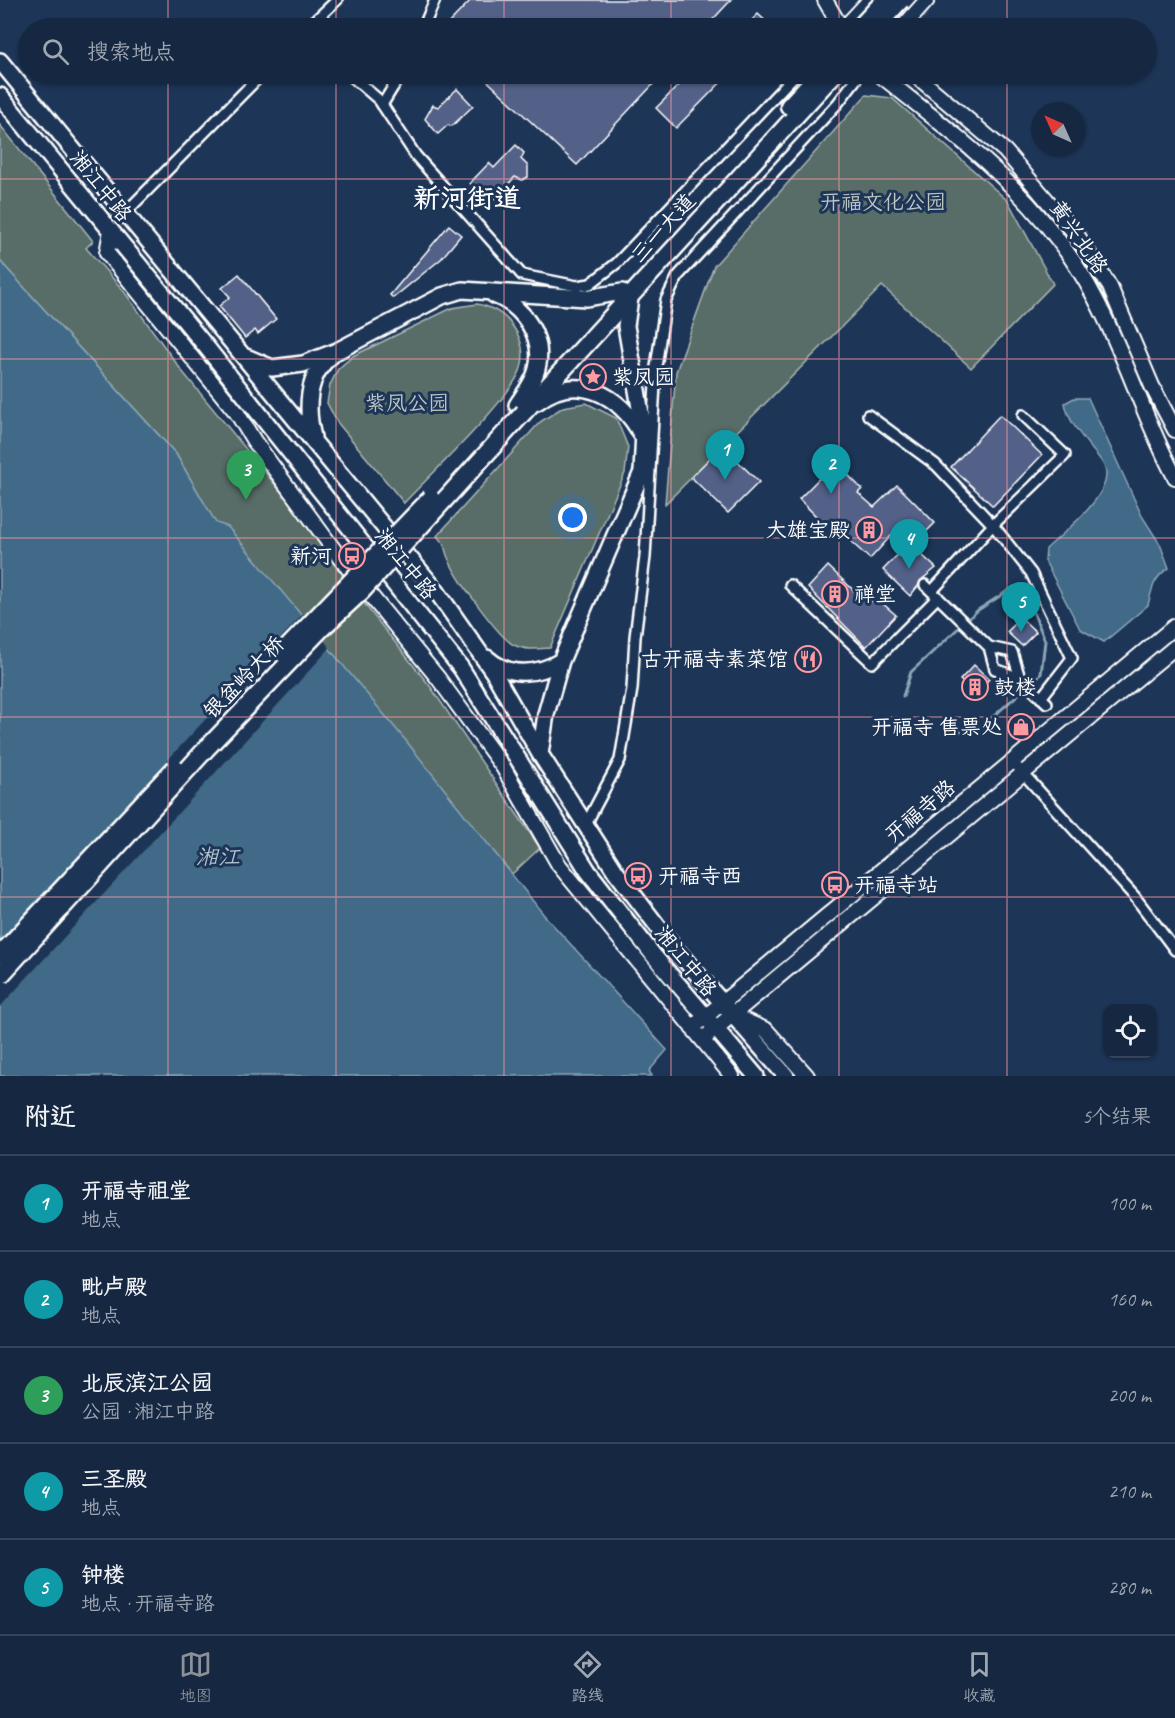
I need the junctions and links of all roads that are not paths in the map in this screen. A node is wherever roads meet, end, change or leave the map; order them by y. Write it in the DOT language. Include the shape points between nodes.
graph roads {
  1 [pos="337,0"];
  2 [pos="435,0"];
  3 [pos="825,0"];
  4 [pos="885,0"];
  5 [pos="901,0"];
  6 [pos="927,0"];
  7 [pos="863,3"];
  8 [pos="318,18"];
  9 [pos="427,18"];
  10 [pos="836,18"];
  11 [pos="850,18"];
  12 [pos="868,18"];
  13 [pos="871,18"];
  14 [pos="885,18"];
  15 [pos="911,18"];
  16 [pos="0,61"];
  17 [pos="18,83"];
  18 [pos="19,84"];
  19 [pos="252,84"];
  20 [pos="360,84"];
  21 [pos="396,84"];
  22 [pos="786,84"];
  23 [pos="810,84"];
  24 [pos="825,84"];
  25 [pos="852,84"];
  26 [pos="891,84"];
  27 [pos="926,84"];
  28 [pos="0,96"];
  29 [pos="382,105"];
  30 [pos="126,212"];
  31 [pos="111,231"];
  32 [pos="480,290"];
  33 [pos="626,295"];
  34 [pos="336,351"];
  35 [pos="241,354"];
  36 [pos="239,390"];
  37 [pos="520,409"];
  38 [pos="868,415"];
  39 [pos="1023,415"];
  40 [pos="1175,430"];
  41 [pos="254,441"];
  42 [pos="314,441"];
  43 [pos="645,448"];
  44 [pos="1175,477"];
  45 [pos="993,525"];
  46 [pos="790,585"];
  47 [pos="932,591"];
  48 [pos="1175,626"];
  49 [pos="988,647"];
  50 [pos="1175,647"];
  51 [pos="479,651"];
  52 [pos="561,661"];
  53 [pos="1020,678"];
  54 [pos="540,754"];
  55 [pos="1012,761"];
  56 [pos="1023,773"];
  57 [pos="585,826"];
  58 [pos="1175,950"];
  59 [pos="0,955"];
  60 [pos="0,976"];
  61 [pos="722,1003"];
  62 [pos="733,1016"];
  63 [pos="705,1017"];
  64 [pos="692,1028"];
  65 [pos="715,1029"];
  66 [pos="702,1040"];
  67 [pos="732,1076"];
  68 [pos="756,1076"];
  69 [pos="786,1076"];
  70 [pos="807,1076"];
  1 -- 8 [label="street"];
  2 -- 9 [label="street"];
  3 -- 10 [label="main road"];
  4 -- 12 [label="highway, bridge"];
  5 -- 14 [label="highway, bridge"];
  6 -- 15 [label="main road"];
  7 -- 11 [label="main road"];
  7 -- 13 [label="main road"];
  16 -- 17 [label="main road, 湘江中路"];
  18 -- 30 [label="main road, 湘江中路"];
  19 -- 30 [label="street"];
  20 -- 29 [label="street"];
  21 -- 29 [label="street"];
  22 -- 29 [label="street" via="602,277 577,286 522,275 416,156"];
  23 -- 33 [label="highway, 三一大道"];
  24 -- 33 [label="highway, 三一大道"];
  25 -- 57 [label="street" via="678,276 668,292 656,367 645,557 632,688 620,760"];
  26 -- 44 [label="main road, 黄兴北路" via="998,171 1057,237 1096,300"];
  27 -- 40 [label="main road, 黄兴北路" via="1005,151 1079,238 1110,287"];
  28 -- 31 [label="main road, 湘江中路"];
  30 -- 35 [label="main road, 湘江中路"];
  31 -- 36 [label="main road, 湘江中路"];
  31 -- 41 [label="main road" via="107,253 237,413"];
  32 -- 33 [label="main road" via="586,298"];
  32 -- 34 [label="main road" via="442,296"];
  32 -- 37 [label="main road" via="515,306 528,320 536,339 538,367"];
  33 -- 37 [label="highway, 三一大道"];
  33 -- 43 [label="main road" via="626,326"];
  34 -- 35 [label="main road" via="303,364 272,368"];
  34 -- 42 [label="main road" via="319,368 309,393 309,422"];
  35 -- 42 [label="main road, 湘江中路"];
  36 -- 41 [label="main road"];
  36 -- 63 [label="main road, 湘江中路" via="461,668 588,872"];
  37 -- 43 [label="main road" via="557,391 601,393 626,411"];
  37 -- 59 [label="highway, 银盆岭大桥, bridge"];
  37 -- 60 [label="highway, 银盆岭大桥, bridge" via="362,591 206,749"];
  38 -- 45 [label="street" via="936,465"];
  39 -- 45 [label="street" via="1065,455"];
  41 -- 64 [label="main road" via="497,758 560,865"];
  42 -- 51 [label="main road, 湘江中路" via="435,589"];
  43 -- 52 [label="main road" via="634,493"];
  45 -- 47 [label="street"];
  45 -- 53 [label="street" via="1031,573 1072,657 1041,698"];
  46 -- 47 [label="street" via="872,663"];
  47 -- 49 [label="street"];
  48 -- 55 [label="main road, 开福寺路"];
  49 -- 53 [label="street" via="995,669"];
  49 -- 53 [label="street" via="1012,652"];
  50 -- 56 [label="main road, 开福寺路"];
  51 -- 52 [label="main road" via="493,663 518,672 537,673"];
  51 -- 54 [label="main road, 湘江中路"];
  52 -- 54 [label="main road"];
  54 -- 57 [label="main road, 湘江中路"];
  55 -- 56 [label="street"];
  55 -- 61 [label="main road, 开福寺路"];
  56 -- 58 [label="street" via="1135,897"];
  56 -- 62 [label="main road, 开福寺路"];
  57 -- 61 [label="main road, 湘江中路" via="643,908"];
  61 -- 62 [label="main road, 湘江中路"];
  61 -- 63 [label="main road, 开福寺路"];
  62 -- 65 [label="main road, 开福寺路"];
  62 -- 69 [label="main road, 湘江中路"];
  62 -- 70 [label="main road, 湘江中路" via="766,1030"];
  63 -- 64 [label="main road, 开福寺路"];
  63 -- 65 [label="main road, 湘江中路"];
  64 -- 66 [label="main road"];
  65 -- 66 [label="main road, 开福寺路"];
  65 -- 68 [label="main road, 湘江中路"];
  66 -- 67 [label="main road"];
}
